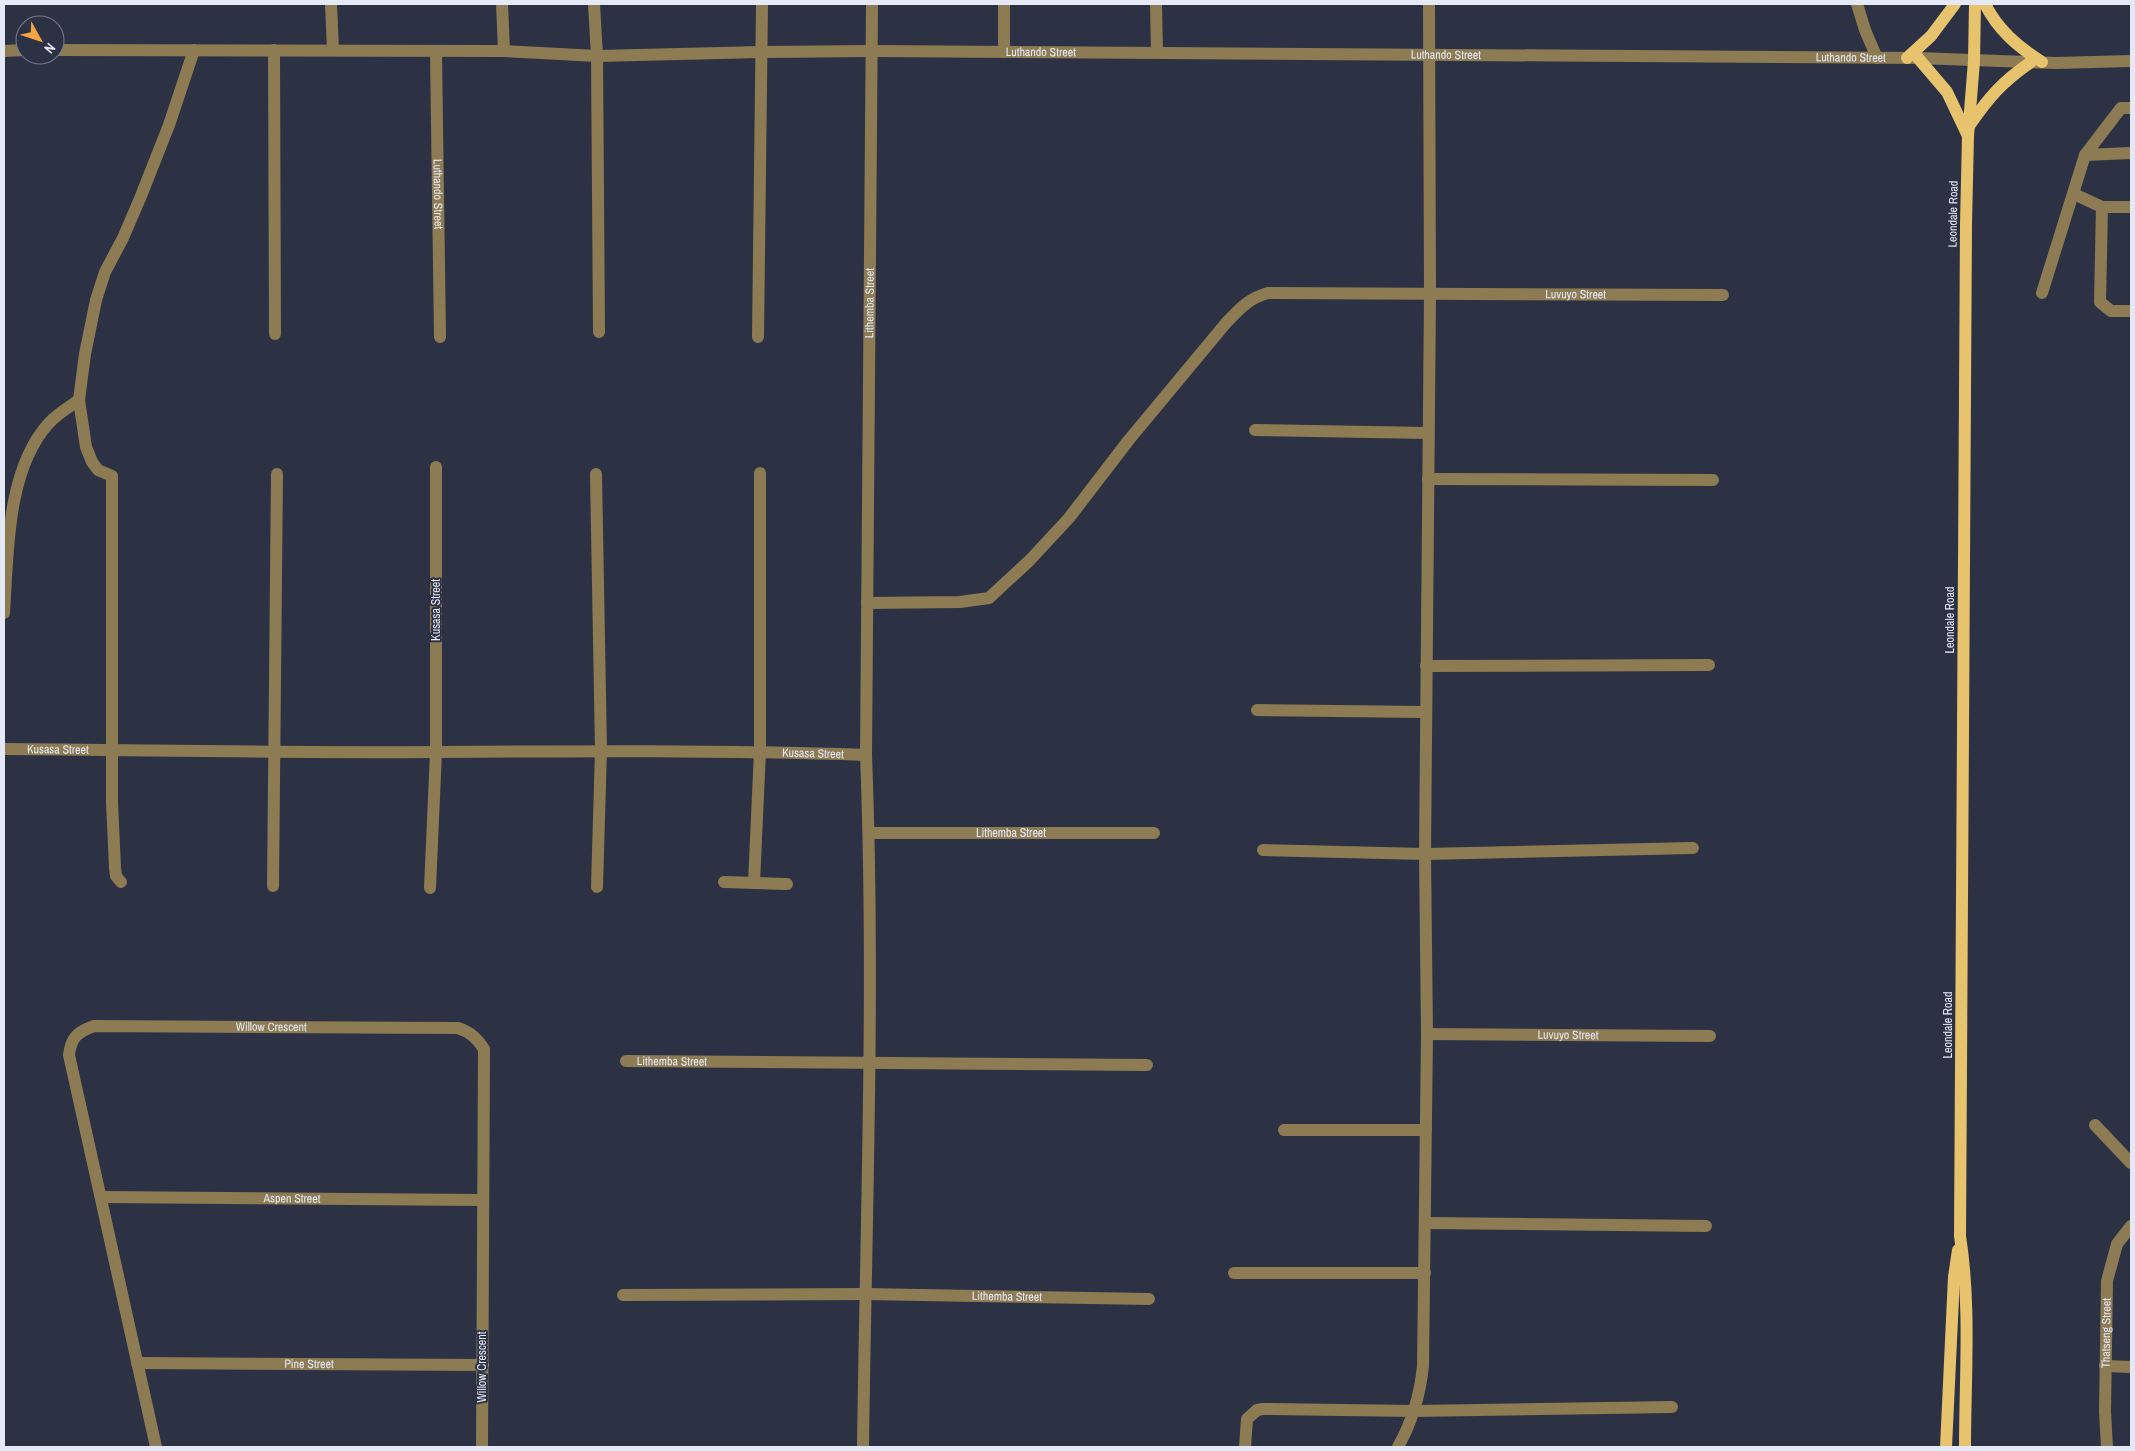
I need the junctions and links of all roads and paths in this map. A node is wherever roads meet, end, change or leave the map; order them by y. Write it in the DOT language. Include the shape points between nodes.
graph roads {
  1 [pos="332,4"];
  2 [pos="502,4"];
  3 [pos="594,4"];
  4 [pos="762,4"];
  5 [pos="872,4"];
  6 [pos="1004,4"];
  7 [pos="1156,4"];
  8 [pos="1429,4"];
  9 [pos="1857,4"];
  10 [pos="1956,4"];
  11 [pos="1975,4"];
  12 [pos="1985,4"];
  13 [pos="65,50"];
  14 [pos="194,50"];
  15 [pos="274,50"];
  16 [pos="333,50"];
  17 [pos="504,51"];
  18 [pos="872,51"];
  19 [pos="436,52"];
  20 [pos="761,52"];
  21 [pos="1004,52"];
  22 [pos="1157,53"];
  23 [pos="1429,55"];
  24 [pos="597,56"];
  25 [pos="1876,58"];
  26 [pos="1912,58"];
  27 [pos="1974,60"];
  28 [pos="2131,61"];
  29 [pos="2036,62"];
  30 [pos="2131,108"];
  31 [pos="1968,131"];
  32 [pos="2131,153"];
  33 [pos="2085,154"];
  34 [pos="2074,194"];
  35 [pos="2131,206"];
  36 [pos="2102,207"];
  37 [pos="2042,293"];
  38 [pos="1430,295"];
  39 [pos="1722,295"];
  40 [pos="2131,311"];
  41 [pos="599,332"];
  42 [pos="275,334"];
  43 [pos="440,337"];
  44 [pos="758,337"];
  45 [pos="79,400"];
  46 [pos="1255,430"];
  47 [pos="1428,433"];
  48 [pos="436,467"];
  49 [pos="760,473"];
  50 [pos="277,474"];
  51 [pos="596,474"];
  52 [pos="1428,479"];
  53 [pos="1713,480"];
  54 [pos="867,603"];
  55 [pos="4,613"];
  56 [pos="1426,666"];
  57 [pos="1709,666"];
  58 [pos="1257,710"];
  59 [pos="1426,712"];
  60 [pos="4,750"];
  61 [pos="112,750"];
  62 [pos="601,750"];
  63 [pos="275,751"];
  64 [pos="760,751"];
  65 [pos="436,752"];
  66 [pos="866,755"];
  67 [pos="869,832"];
  68 [pos="1154,833"];
  69 [pos="1693,848"];
  70 [pos="1263,850"];
  71 [pos="1425,854"];
  72 [pos="121,882"];
  73 [pos="724,882"];
  74 [pos="754,883"];
  75 [pos="787,884"];
  76 [pos="273,886"];
  77 [pos="597,887"];
  78 [pos="430,888"];
  79 [pos="1427,1034"];
  80 [pos="1710,1036"];
  81 [pos="626,1061"];
  82 [pos="868,1062"];
  83 [pos="1147,1064"];
  84 [pos="2095,1125"];
  85 [pos="1284,1130"];
  86 [pos="1426,1130"];
  87 [pos="2131,1163"];
  88 [pos="101,1197"];
  89 [pos="483,1200"];
  90 [pos="1426,1222"];
  91 [pos="1706,1226"];
  92 [pos="2131,1226"];
  93 [pos="1960,1236"];
  94 [pos="1234,1273"];
  95 [pos="1425,1273"];
  96 [pos="865,1294"];
  97 [pos="623,1295"];
  98 [pos="1149,1299"];
  99 [pos="137,1363"];
  100 [pos="483,1365"];
  101 [pos="2105,1366"];
  102 [pos="2131,1367"];
  103 [pos="1672,1407"];
  104 [pos="1414,1411"];
  105 [pos="156,1447"];
  106 [pos="482,1447"];
  107 [pos="864,1447"];
  108 [pos="1245,1447"];
  109 [pos="1398,1447"];
  110 [pos="1946,1447"];
  111 [pos="1965,1447"];
  112 [pos="2108,1447"];
  1 -- 16 [label="street"];
  2 -- 17 [label="street"];
  3 -- 24 [label="street"];
  4 -- 20 [label="street"];
  5 -- 18 [label="street, Lithemba Street"];
  6 -- 21 [label="street"];
  7 -- 22 [label="street"];
  8 -- 23 [label="street"];
  9 -- 25 [label="street"];
  10 -- 26 [label="main road"];
  11 -- 27 [label="main road, Leondale Road"];
  12 -- 29 [label="main road" via="1996,24"];
  13 -- 14 [label="street, Luthando Street"];
  14 -- 15 [label="street, Luthando Street"];
  14 -- 45 [label="street" via="141,196 105,272 85,354"];
  15 -- 16 [label="street, Luthando Street"];
  15 -- 42 [label="street"];
  16 -- 19 [label="street, Luthando Street"];
  17 -- 19 [label="street, Luthando Street"];
  17 -- 24 [label="street, Luthando Street"];
  18 -- 20 [label="street, Luthando Street"];
  18 -- 21 [label="street, Luthando Street"];
  18 -- 54 [label="street, Lithemba Street"];
  19 -- 43 [label="street, Luthando Street"];
  20 -- 24 [label="street, Luthando Street"];
  20 -- 44 [label="street"];
  21 -- 22 [label="street, Luthando Street"];
  22 -- 23 [label="street, Luthando Street"];
  23 -- 25 [label="street, Luthando Street"];
  23 -- 38 [label="street"];
  24 -- 41 [label="street"];
  25 -- 26 [label="street, Luthando Street"];
  26 -- 27 [label="street, Luthando Street"];
  26 -- 31 [label="main road" via="1947,92"];
  27 -- 29 [label="street, Luthando Street"];
  27 -- 31 [label="main road, Leondale Road"];
  28 -- 29 [label="street, Luthando Street"];
  29 -- 31 [label="main road" via="2000,85"];
  30 -- 33 [label="street" via="2121,108"];
  31 -- 93 [label="main road, Leondale Road"];
  32 -- 33 [label="street"];
  33 -- 34 [label="street"];
  34 -- 36 [label="street"];
  34 -- 37 [label="street"];
  35 -- 36 [label="street"];
  36 -- 40 [label="street" via="2100,302 2111,312"];
  38 -- 39 [label="street, Luvuyo Street"];
  38 -- 47 [label="street"];
  38 -- 54 [label="street, Luvuyo Street" via="1268,293 1255,297 1226,323 1128,440 1069,518 989,598 960,602"];
  45 -- 55 [label="street" via="49,423 33,446 16,490"];
  45 -- 61 [label="street" via="86,447 92,462 98,470 112,476"];
  46 -- 47 [label="street"];
  47 -- 52 [label="street"];
  48 -- 65 [label="street, Kusasa Street"];
  49 -- 64 [label="street"];
  50 -- 63 [label="street"];
  51 -- 62 [label="street"];
  52 -- 53 [label="street"];
  52 -- 56 [label="street"];
  54 -- 66 [label="street, Lithemba Street"];
  56 -- 57 [label="street"];
  56 -- 59 [label="street"];
  58 -- 59 [label="street"];
  59 -- 71 [label="street"];
  60 -- 61 [label="street, Kusasa Street"];
  61 -- 63 [label="street, Kusasa Street"];
  61 -- 72 [label="street" via="115,868"];
  62 -- 64 [label="street, Kusasa Street"];
  62 -- 65 [label="street, Kusasa Street"];
  62 -- 77 [label="street"];
  63 -- 65 [label="street, Kusasa Street"];
  63 -- 76 [label="street"];
  64 -- 66 [label="street, Kusasa Street"];
  64 -- 74 [label="street"];
  65 -- 78 [label="street"];
  66 -- 67 [label="street, Lithemba Street"];
  67 -- 68 [label="street, Lithemba Street"];
  67 -- 82 [label="street, Lithemba Street"];
  69 -- 71 [label="street"];
  70 -- 71 [label="street"];
  71 -- 79 [label="street"];
  73 -- 74 [label="street"];
  74 -- 75 [label="street"];
  79 -- 80 [label="street, Luvuyo Street"];
  79 -- 86 [label="street"];
  81 -- 82 [label="street, Lithemba Street"];
  82 -- 83 [label="street, Lithemba Street"];
  82 -- 96 [label="street, Lithemba Street"];
  84 -- 87 [label="street"];
  85 -- 86 [label="street"];
  86 -- 90 [label="street"];
  88 -- 89 [label="street, Aspen Street"];
  88 -- 89 [label="street, Willow Crescent" via="69,1055 71,1043 85,1029 94,1026 458,1028 468,1031 484,1048"];
  88 -- 99 [label="street, Willow Crescent"];
  89 -- 100 [label="street, Willow Crescent"];
  90 -- 91 [label="street"];
  90 -- 95 [label="street"];
  92 -- 101 [label="street, Thatseng Street" via="2118,1244 2107,1281"];
  93 -- 110 [label="main road, Leondale Road" via="1954,1277"];
  93 -- 111 [label="main road, Leondale Road" via="1966,1276"];
  94 -- 95 [label="street"];
  95 -- 104 [label="street" via="1423,1366"];
  96 -- 97 [label="street, Lithemba Street"];
  96 -- 98 [label="street, Lithemba Street"];
  96 -- 107 [label="street, Lithemba Street"];
  99 -- 100 [label="street, Pine Street"];
  99 -- 105 [label="street, Willow Crescent"];
  100 -- 106 [label="street, Willow Crescent"];
  101 -- 102 [label="street"];
  101 -- 112 [label="street, Thatseng Street"];
  103 -- 104 [label="street"];
  104 -- 108 [label="street" via="1257,1410 1247,1419"];
  104 -- 109 [label="street"];
}
